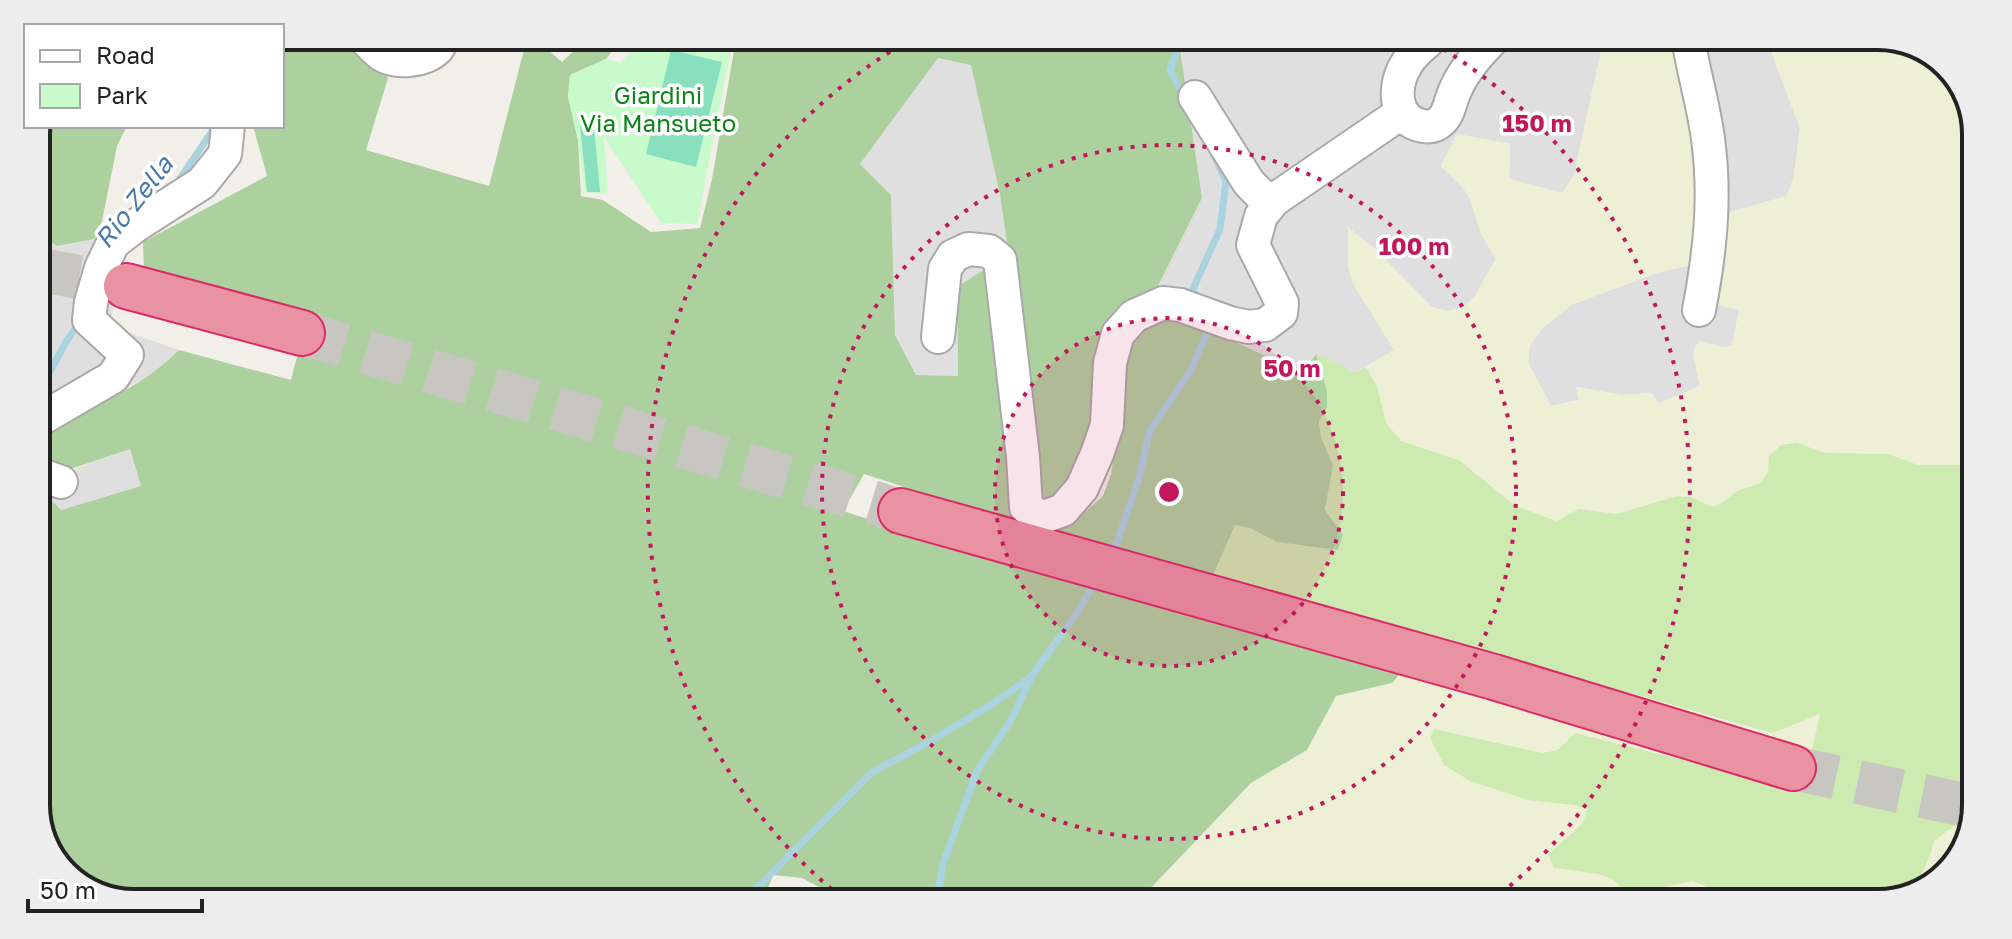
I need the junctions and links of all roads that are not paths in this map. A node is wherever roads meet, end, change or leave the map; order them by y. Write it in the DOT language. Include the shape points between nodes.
graph roads {
  1 [pos="377,50"];
  2 [pos="435,50"];
  3 [pos="1418,50"];
  4 [pos="1482,50"];
  5 [pos="1690,50"];
  6 [pos="1195,97"];
  7 [pos="1401,113"];
  8 [pos="228,128"];
  9 [pos="1274,200"];
  10 [pos="126,286"];
  11 [pos="1699,310"];
  12 [pos="302,333"];
  13 [pos="938,337"];
  14 [pos="50,414"];
  15 [pos="901,511"];
  16 [pos="1793,768"];
  1 -- 2 [label="street" via="403,61"];
  3 -- 7 [label="street" via="1403,69 1397,96"];
  4 -- 7 [label="street" via="1470,63 1440,122 1423,126"];
  5 -- 11 [label="street" via="1708,137 1713,196"];
  6 -- 9 [label="street" via="1249,183"];
  7 -- 9 [label="street"];
  8 -- 14 [label="street" via="225,154 202,183 113,243 101,268 89,320 127,355 113,377"];
  9 -- 13 [label="street" via="1261,216 1253,245 1282,303 1281,313 1265,325 1249,327 1163,303 1134,316 1118,334 1110,363 1107,425 1097,454 1082,488 1063,510 1041,518 1026,507 1000,260 989,251 968,249 953,256 945,269"];
  10 -- 12 [label="highway"];
  15 -- 16 [label="highway" via="1494,677"];
}
